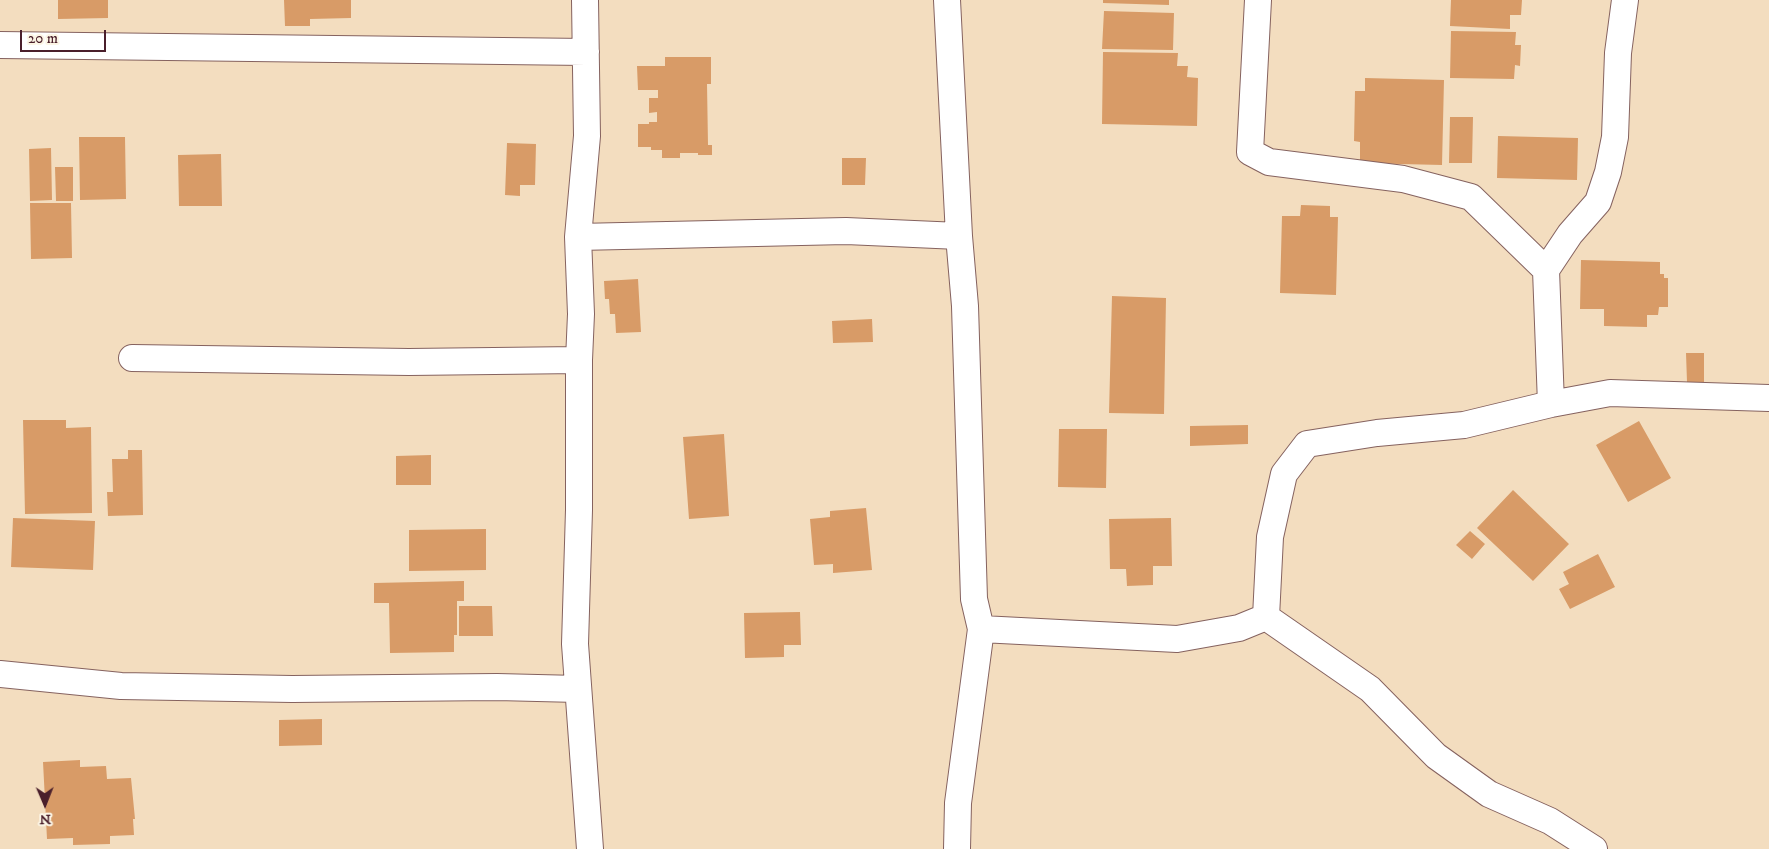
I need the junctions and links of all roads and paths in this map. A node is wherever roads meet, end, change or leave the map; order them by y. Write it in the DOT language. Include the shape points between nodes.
graph roads {
  1 [pos="585,0"];
  2 [pos="947,0"];
  3 [pos="1258,0"];
  4 [pos="1625,0"];
  5 [pos="0,44"];
  6 [pos="586,52"];
  7 [pos="959,236"];
  8 [pos="578,237"];
  9 [pos="1546,270"];
  10 [pos="132,358"];
  11 [pos="579,360"];
  12 [pos="1769,398"];
  13 [pos="1551,404"];
  14 [pos="1266,617"];
  15 [pos="981,628"];
  16 [pos="0,674"];
  17 [pos="578,689"];
  18 [pos="590,849"];
  19 [pos="957,849"];
  20 [pos="1594,849"];
  1 -- 6 [label="street"];
  2 -- 7 [label="street"];
  3 -- 9 [label="street" via="1250,152 1269,162 1403,179 1472,197"];
  4 -- 9 [label="street" via="1618,53 1615,137 1608,172 1598,202 1570,234"];
  5 -- 6 [label="street"];
  6 -- 8 [label="street" via="587,136"];
  7 -- 8 [label="street" via="846,231"];
  7 -- 15 [label="street" via="965,306 974,599"];
  8 -- 11 [label="street"];
  9 -- 13 [label="street"];
  10 -- 11 [label="street" via="410,362"];
  11 -- 17 [label="street" via="575,644"];
  12 -- 13 [label="street" via="1610,393"];
  13 -- 14 [label="street" via="1464,425 1377,433 1307,444 1284,474 1270,537"];
  14 -- 15 [label="street" via="1240,628 1177,638"];
  14 -- 20 [label="street" via="1370,689 1436,756 1489,794 1550,821"];
  15 -- 19 [label="street" via="958,803"];
  16 -- 17 [label="street" via="120,686"];
  17 -- 18 [label="street"];
}
